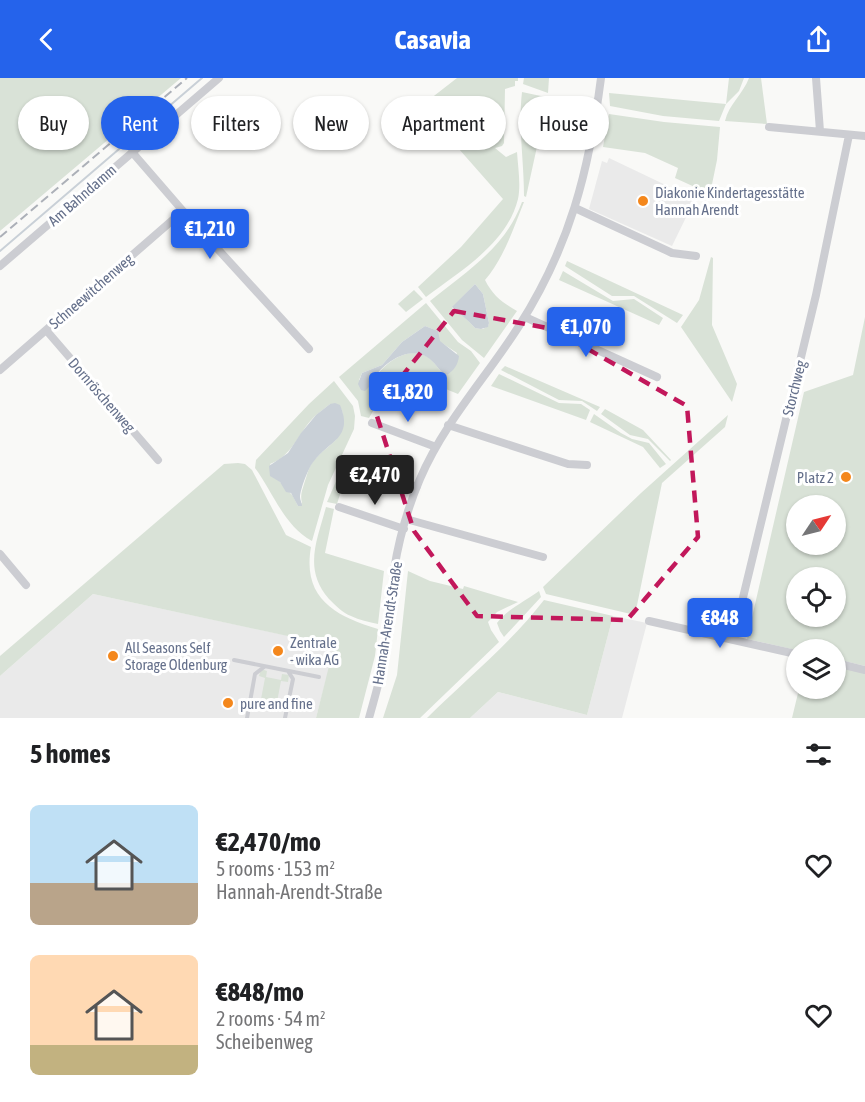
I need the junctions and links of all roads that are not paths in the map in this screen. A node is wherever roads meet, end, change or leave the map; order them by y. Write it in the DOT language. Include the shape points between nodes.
graph roads {
  1 [pos="219,78"];
  2 [pos="601,78"];
  3 [pos="816,78"];
  4 [pos="769,127"];
  5 [pos="820,131"];
  6 [pos="849,135"];
  7 [pos="865,136"];
  8 [pos="132,152"];
  9 [pos="575,208"];
  10 [pos="183,211"];
  11 [pos="696,256"];
  12 [pos="0,266"];
  13 [pos="525,317"];
  14 [pos="46,330"];
  15 [pos="309,349"];
  16 [pos="0,370"];
  17 [pos="657,377"];
  18 [pos="372,423"];
  19 [pos="448,425"];
  20 [pos="436,447"];
  21 [pos="158,460"];
  22 [pos="352,464"];
  23 [pos="587,465"];
  24 [pos="417,487"];
  25 [pos="339,507"];
  26 [pos="406,519"];
  27 [pos="404,529"];
  28 [pos="0,554"];
  29 [pos="543,557"];
  30 [pos="26,585"];
  31 [pos="648,621"];
  32 [pos="733,639"];
  33 [pos="786,652"];
  34 [pos="234,660"];
  35 [pos="846,665"];
  36 [pos="265,666"];
  37 [pos="865,670"];
  38 [pos="288,671"];
  39 [pos="319,677"];
  40 [pos="247,718"];
  41 [pos="285,718"];
  42 [pos="369,718"];
  1 -- 8 [label="street, Am Bahndamm"];
  2 -- 9 [label="street, Hannah-Arendt-Straße" via="591,147"];
  3 -- 5 [label="street"];
  4 -- 5 [label="street"];
  5 -- 6 [label="street"];
  6 -- 7 [label="street"];
  6 -- 32 [label="street, Storchweg" via="816,295"];
  8 -- 10 [label="street"];
  8 -- 12 [label="street, Am Bahndamm"];
  9 -- 11 [label="street" via="672,253"];
  9 -- 13 [label="street, Hannah-Arendt-Straße" via="555,261"];
  10 -- 14 [label="street, Schneewitchenweg"];
  10 -- 15 [label="street"];
  13 -- 17 [label="street"];
  13 -- 19 [label="street, Hannah-Arendt-Straße"];
  14 -- 16 [label="street, Schneewitchenweg"];
  14 -- 21 [label="street, Dornröschenweg"];
  18 -- 20 [label="street"];
  19 -- 20 [label="street, Hannah-Arendt-Straße"];
  19 -- 23 [label="street" via="568,464"];
  20 -- 24 [label="street, Hannah-Arendt-Straße"];
  22 -- 24 [label="street"];
  24 -- 26 [label="street, Hannah-Arendt-Straße"];
  25 -- 27 [label="street"];
  26 -- 27 [label="street, Hannah-Arendt-Straße"];
  26 -- 29 [label="street"];
  27 -- 42 [label="street, Hannah-Arendt-Straße" via="394,570 383,665"];
  28 -- 30 [label="street"];
  31 -- 32 [label="street"];
  32 -- 33 [label="street"];
  34 -- 36 [label="lane"];
  35 -- 37 [label="street"];
  36 -- 38 [label="lane"];
  36 -- 40 [label="lane" via="255,674"];
  38 -- 39 [label="lane"];
  38 -- 41 [label="lane" via="293,679"];
}
